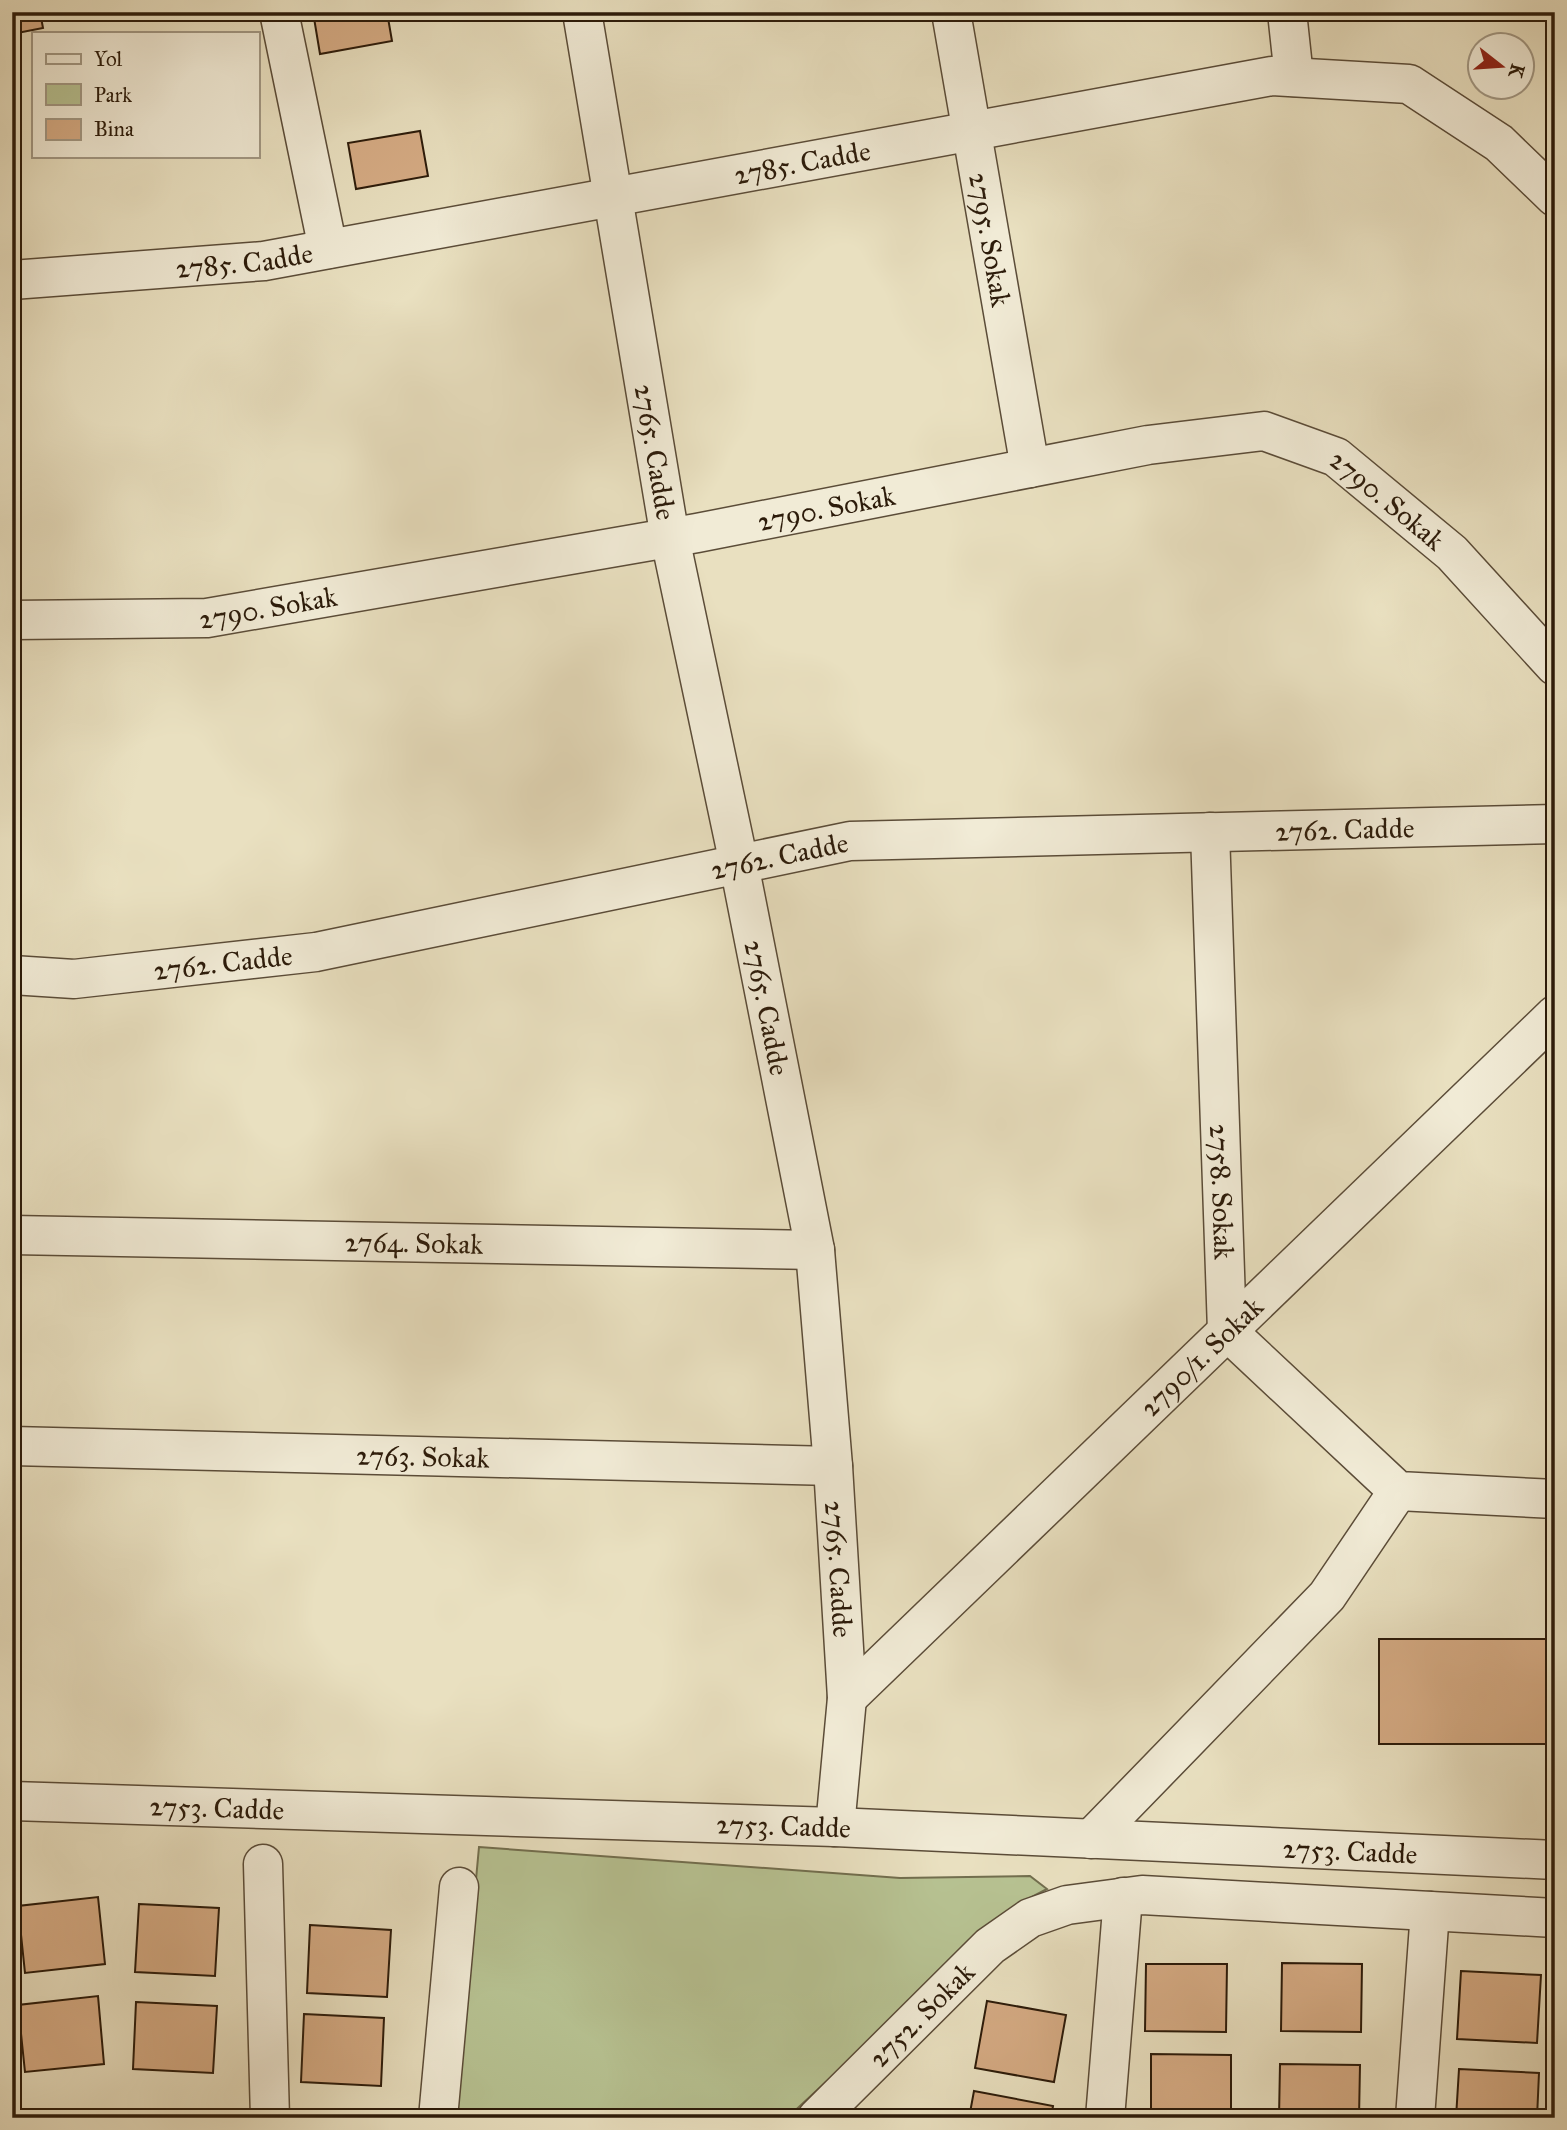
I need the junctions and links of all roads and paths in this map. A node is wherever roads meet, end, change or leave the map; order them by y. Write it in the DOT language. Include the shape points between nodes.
graph roads {
  1 [pos="279,12"];
  2 [pos="582,12"];
  3 [pos="951,12"];
  4 [pos="1287,12"];
  5 [pos="1294,77"];
  6 [pos="971,131"];
  7 [pos="1555,197"];
  8 [pos="611,198"];
  9 [pos="328,249"];
  10 [pos="12,280"];
  11 [pos="1030,468"];
  12 [pos="670,538"];
  13 [pos="12,620"];
  14 [pos="1555,666"];
  15 [pos="1555,824"];
  16 [pos="1210,832"];
  17 [pos="740,864"];
  18 [pos="12,975"];
  19 [pos="1555,1015"];
  20 [pos="12,1236"];
  21 [pos="815,1250"];
  22 [pos="1227,1331"];
  23 [pos="12,1446"];
  24 [pos="833,1466"];
  25 [pos="1398,1491"];
  26 [pos="1555,1499"];
  27 [pos="846,1698"];
  28 [pos="12,1801"];
  29 [pos="835,1827"];
  30 [pos="1091,1839"];
  31 [pos="1555,1860"];
  32 [pos="263,1864"];
  33 [pos="459,1887"];
  34 [pos="1123,1897"];
  35 [pos="1430,1911"];
  36 [pos="1555,1918"];
  37 [pos="270,2118"];
  38 [pos="438,2118"];
  39 [pos="817,2118"];
  40 [pos="1105,2118"];
  41 [pos="1415,2118"];
  1 -- 9 [label="street"];
  2 -- 8 [label="street, 2765. Cadde"];
  3 -- 6 [label="street, 2795. Sokak"];
  4 -- 5 [label="street"];
  5 -- 6 [label="street, 2785. Cadde" via="1272,76"];
  5 -- 7 [label="street, 2785. Cadde" via="1409,84 1499,143"];
  6 -- 8 [label="street, 2785. Cadde"];
  6 -- 11 [label="street, 2795. Sokak"];
  8 -- 9 [label="street, 2785. Cadde"];
  8 -- 12 [label="street, 2765. Cadde"];
  9 -- 10 [label="street, 2785. Cadde" via="264,261"];
  11 -- 12 [label="street, 2790. Sokak"];
  11 -- 14 [label="street, 2790. Sokak" via="1148,445 1264,431 1336,457 1452,553"];
  12 -- 13 [label="street, 2790. Sokak" via="207,618"];
  12 -- 17 [label="street, 2765. Cadde"];
  15 -- 16 [label="street, 2762. Cadde"];
  16 -- 17 [label="street, 2762. Cadde" via="850,841"];
  16 -- 22 [label="street, 2758. Sokak"];
  17 -- 18 [label="street, 2762. Cadde" via="316,952 74,979"];
  17 -- 21 [label="street, 2765. Cadde"];
  19 -- 22 [label="street, 2790/1. Sokak"];
  20 -- 21 [label="street, 2764. Sokak"];
  21 -- 24 [label="street, 2765. Cadde"];
  22 -- 25 [label="street"];
  22 -- 27 [label="street, 2790/1. Sokak"];
  23 -- 24 [label="street, 2763. Sokak"];
  24 -- 27 [label="street, 2765. Cadde"];
  25 -- 26 [label="street"];
  25 -- 30 [label="street" via="1327,1596"];
  27 -- 29 [label="street, 2765. Cadde"];
  28 -- 29 [label="street, 2753. Cadde"];
  29 -- 30 [label="street, 2753. Cadde"];
  30 -- 31 [label="street, 2753. Cadde"];
  32 -- 37 [label="street"];
  33 -- 38 [label="street"];
  34 -- 35 [label="street, 2752. Sokak"];
  34 -- 39 [label="street, 2752. Sokak" via="1068,1905 1030,1918 990,1945"];
  34 -- 40 [label="street"];
  35 -- 36 [label="street, 2752. Sokak"];
  35 -- 41 [label="street"];
}
